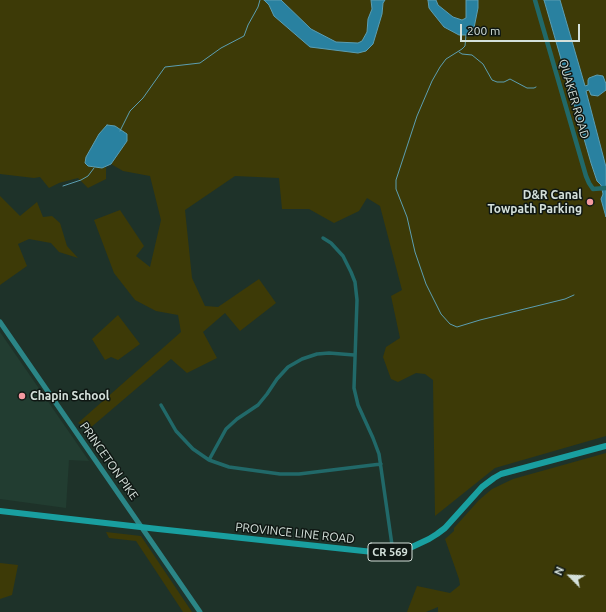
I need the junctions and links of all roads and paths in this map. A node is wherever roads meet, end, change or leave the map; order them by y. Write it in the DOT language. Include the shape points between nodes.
graph roads {
  1 [pos="534,0"];
  2 [pos="606,188"];
  3 [pos="323,238"];
  4 [pos="0,322"];
  5 [pos="354,355"];
  6 [pos="161,406"];
  7 [pos="606,446"];
  8 [pos="209,460"];
  9 [pos="381,464"];
  10 [pos="0,511"];
  11 [pos="143,528"];
  12 [pos="392,552"];
  13 [pos="200,612"];
  1 -- 2 [label="street, QUAKER ROAD" via="586,176 593,189"];
  3 -- 5 [label="street" via="339,250 355,282 357,300"];
  4 -- 11 [label="main road, PRINCETON PIKE"];
  5 -- 8 [label="street" via="317,354 288,367 258,405 226,429"];
  5 -- 9 [label="street" via="355,396 376,445"];
  6 -- 8 [label="street" via="187,444"];
  7 -- 12 [label="main road, PROVINCE LINE ROAD / CR 569" via="501,474 482,487 437,534 421,544"];
  8 -- 9 [label="street" via="237,469 288,474"];
  9 -- 12 [label="street"];
  10 -- 11 [label="main road, PROVINCE LINE ROAD"];
  11 -- 12 [label="main road, PROVINCE LINE ROAD / CR 569"];
  11 -- 13 [label="main road, PRINCETON PIKE"];
}
